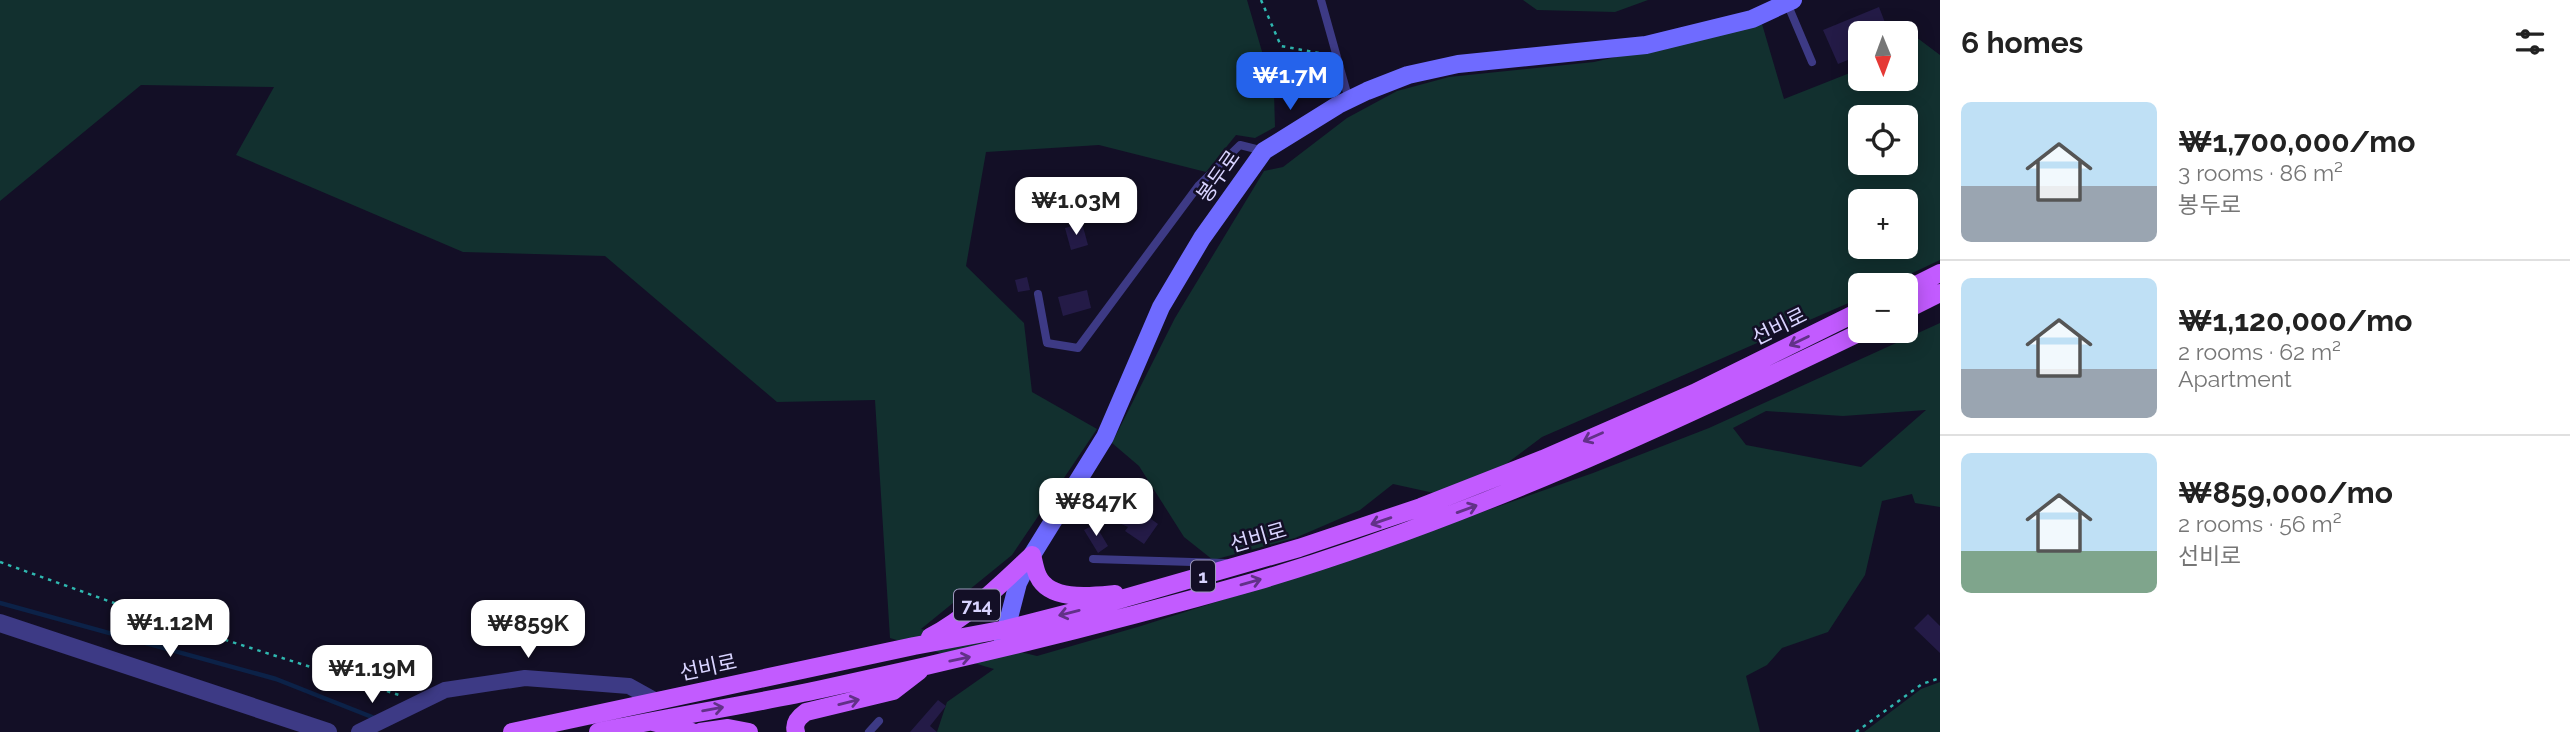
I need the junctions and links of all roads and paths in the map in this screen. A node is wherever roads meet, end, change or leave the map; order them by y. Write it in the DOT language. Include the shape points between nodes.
graph roads {
  1 [pos="1261,0"];
  2 [pos="1321,0"];
  3 [pos="1790,1"];
  4 [pos="1337,57"];
  5 [pos="1812,62"];
  6 [pos="1349,100"];
  7 [pos="1264,150"];
  8 [pos="1940,273"];
  9 [pos="1918,283"];
  10 [pos="1038,293"];
  11 [pos="1940,293"];
  12 [pos="1918,304"];
  13 [pos="1848,317"];
  14 [pos="1848,338"];
  15 [pos="1032,555"];
  16 [pos="1093,559"];
  17 [pos="0,562"];
  18 [pos="1246,564"];
  19 [pos="1151,591"];
  20 [pos="0,623"];
  21 [pos="1006,629"];
  22 [pos="914,646"];
  23 [pos="1000,650"];
  24 [pos="927,666"];
  25 [pos="1940,678"];
  26 [pos="656,701"];
  27 [pos="400,702"];
  28 [pos="650,721"];
  29 [pos="879,721"];
  30 [pos="328,732"];
  31 [pos="359,732"];
  32 [pos="512,732"];
  33 [pos="598,732"];
  34 [pos="692,732"];
  35 [pos="700,732"];
  36 [pos="749,732"];
  37 [pos="796,732"];
  38 [pos="869,732"];
  39 [pos="1856,732"];
  1 -- 4 [label="path" via="1281,46"];
  2 -- 4 [label="lane"];
  3 -- 5 [label="lane"];
  3 -- 6 [label="main road, 봉두로" via="1752,19 1646,45 1433,69"];
  4 -- 6 [label="lane"];
  6 -- 7 [label="main road, 봉두로"];
  7 -- 10 [label="lane" via="1240,145 1199,185 1078,348 1047,343"];
  7 -- 15 [label="main road, 봉두로" via="1202,238 1161,307 1105,438"];
  8 -- 9 [label="main road"];
  11 -- 12 [label="main road"];
  13 -- 18 [label="main road, 선비로 / 1, one-way" via="1694,393 1543,459 1421,507"];
  23 -- 14 [label="main road, 선비로 / 1, one-way" via="1258,580 1473,507 1615,448"];
  15 -- 19 [label="main road" via="1039,579 1066,595"];
  15 -- 21 [label="main road, 봉두로" via="1018,583"];
  15 -- 22 [label="main road, 714" via="975,607"];
  16 -- 18 [label="lane"];
  17 -- 27 [label="path"];
  18 -- 19 [label="main road, 선비로 / 1"];
  19 -- 21 [label="main road, 선비로 / 1, one-way"];
  20 -- 30 [label="street"];
  21 -- 22 [label="main road, 선비로 / 1"];
  21 -- 23 [label="main road, 봉두로"];
  22 -- 26 [label="main road, 선비로 / 1"];
  24 -- 23 [label="main road, 선비로 / 1, one-way"];
  28 -- 24 [label="main road, 선비로 / 1, one-way"];
  37 -- 24 [label="main road, one-way" via="798,718 806,712 893,691"];
  25 -- 39 [label="path" via="1922,684"];
  26 -- 27 [label="street" via="629,686 525,678"];
  26 -- 32 [label="main road, 선비로 / 1"];
  27 -- 31 [label="street"];
  28 -- 33 [label="main road, 선비로 / 1"];
  28 -- 34 [label="main road"];
  29 -- 38 [label="lane"];
  35 -- 36 [label="main road" via="728,728"];
}
